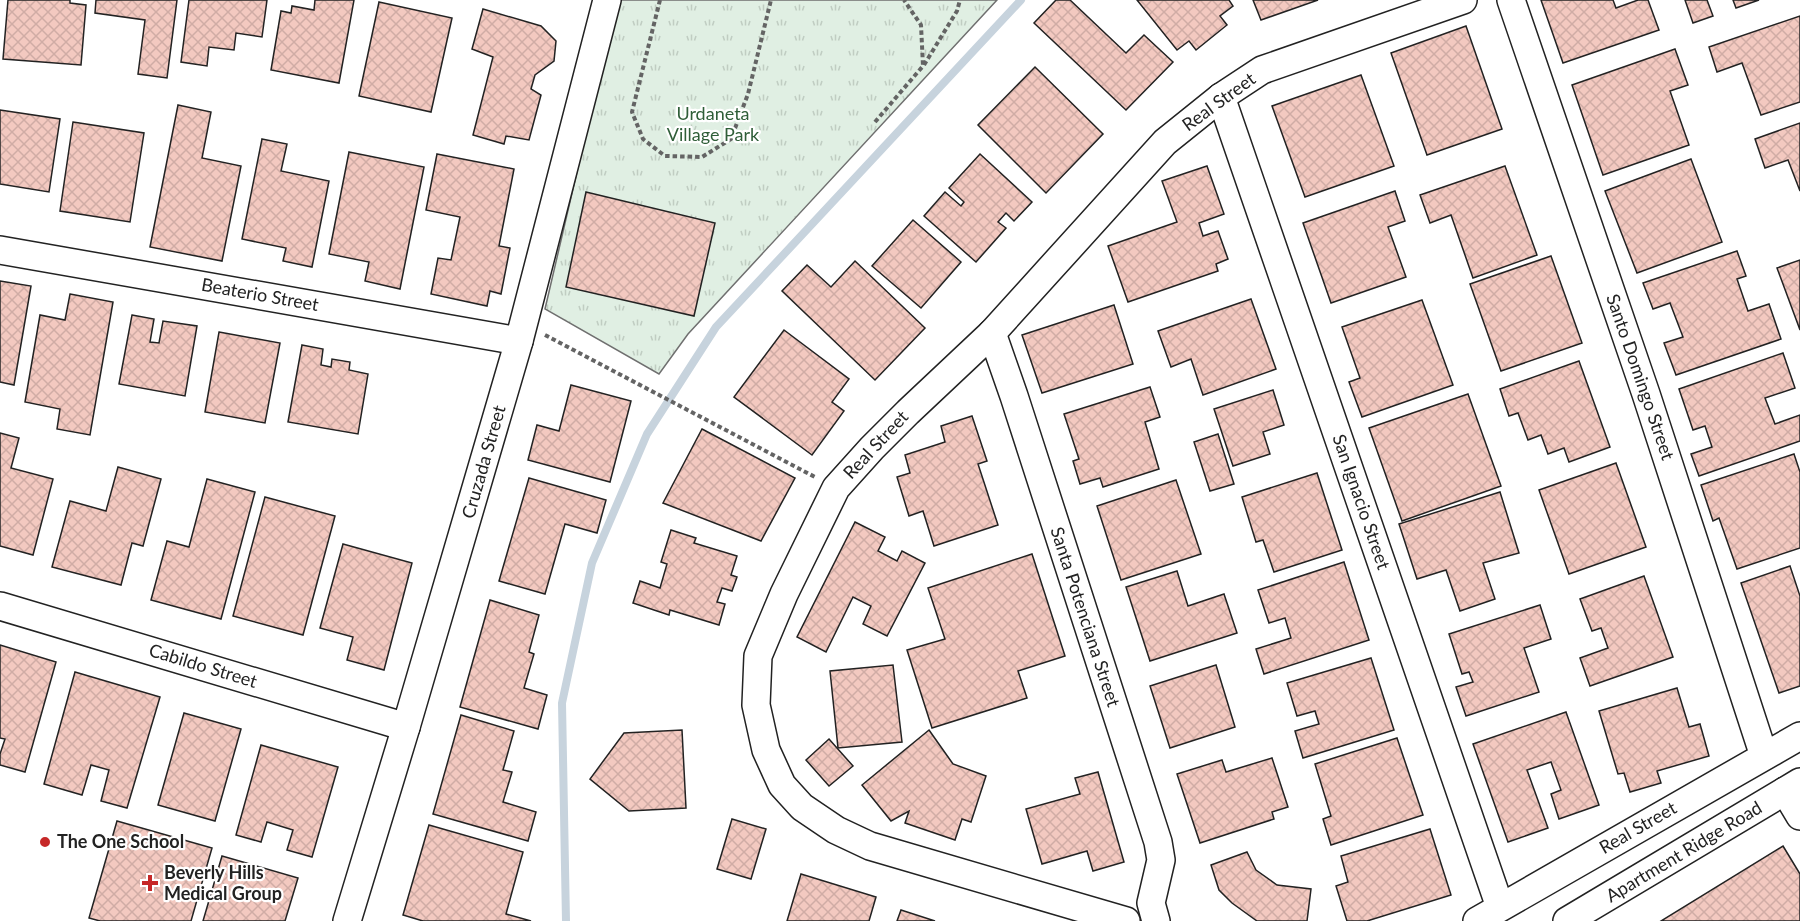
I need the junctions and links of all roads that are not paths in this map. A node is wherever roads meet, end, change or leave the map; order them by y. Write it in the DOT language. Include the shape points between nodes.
graph roads {
  1 [pos="606,0"];
  2 [pos="1463,0"];
  3 [pos="1511,0"];
  4 [pos="1221,97"];
  5 [pos="0,249"];
  6 [pos="521,333"];
  7 [pos="992,333"];
  8 [pos="0,606"];
  9 [pos="406,727"];
  10 [pos="1800,736"];
  11 [pos="1764,756"];
  12 [pos="1792,787"];
  13 [pos="1800,816"];
  14 [pos="1500,908"];
  15 [pos="1148,915"];
  16 [pos="347,921"];
  17 [pos="1126,921"];
  18 [pos="1477,921"];
  19 [pos="1567,921"];
  1 -- 6 [label="street, Cruzada Street"];
  2 -- 4 [label="street, Real Street" via="1262,70"];
  3 -- 11 [label="street, Santo Domingo Street"];
  4 -- 7 [label="street, Real Street" via="1165,142"];
  4 -- 14 [label="street, San Ignacio Street"];
  5 -- 6 [label="street, Beaterio Street"];
  6 -- 9 [label="street, Cruzada Street"];
  7 -- 15 [label="street, Santa Potenciana Street" via="1158,842 1161,861"];
  7 -- 17 [label="street, Real Street" via="879,441 836,488 758,656 756,705 765,750 782,785 802,807 836,830 870,846"];
  8 -- 9 [label="street, Cabildo Street"];
  9 -- 16 [label="street, Cruzada Street"];
  10 -- 11 [label="street, Real Street"];
  11 -- 14 [label="street, Real Street"];
  12 -- 13 [label="street"];
  12 -- 19 [label="street, Apartment Ridge Road"];
  14 -- 18 [label="street, Real Street"];
}
